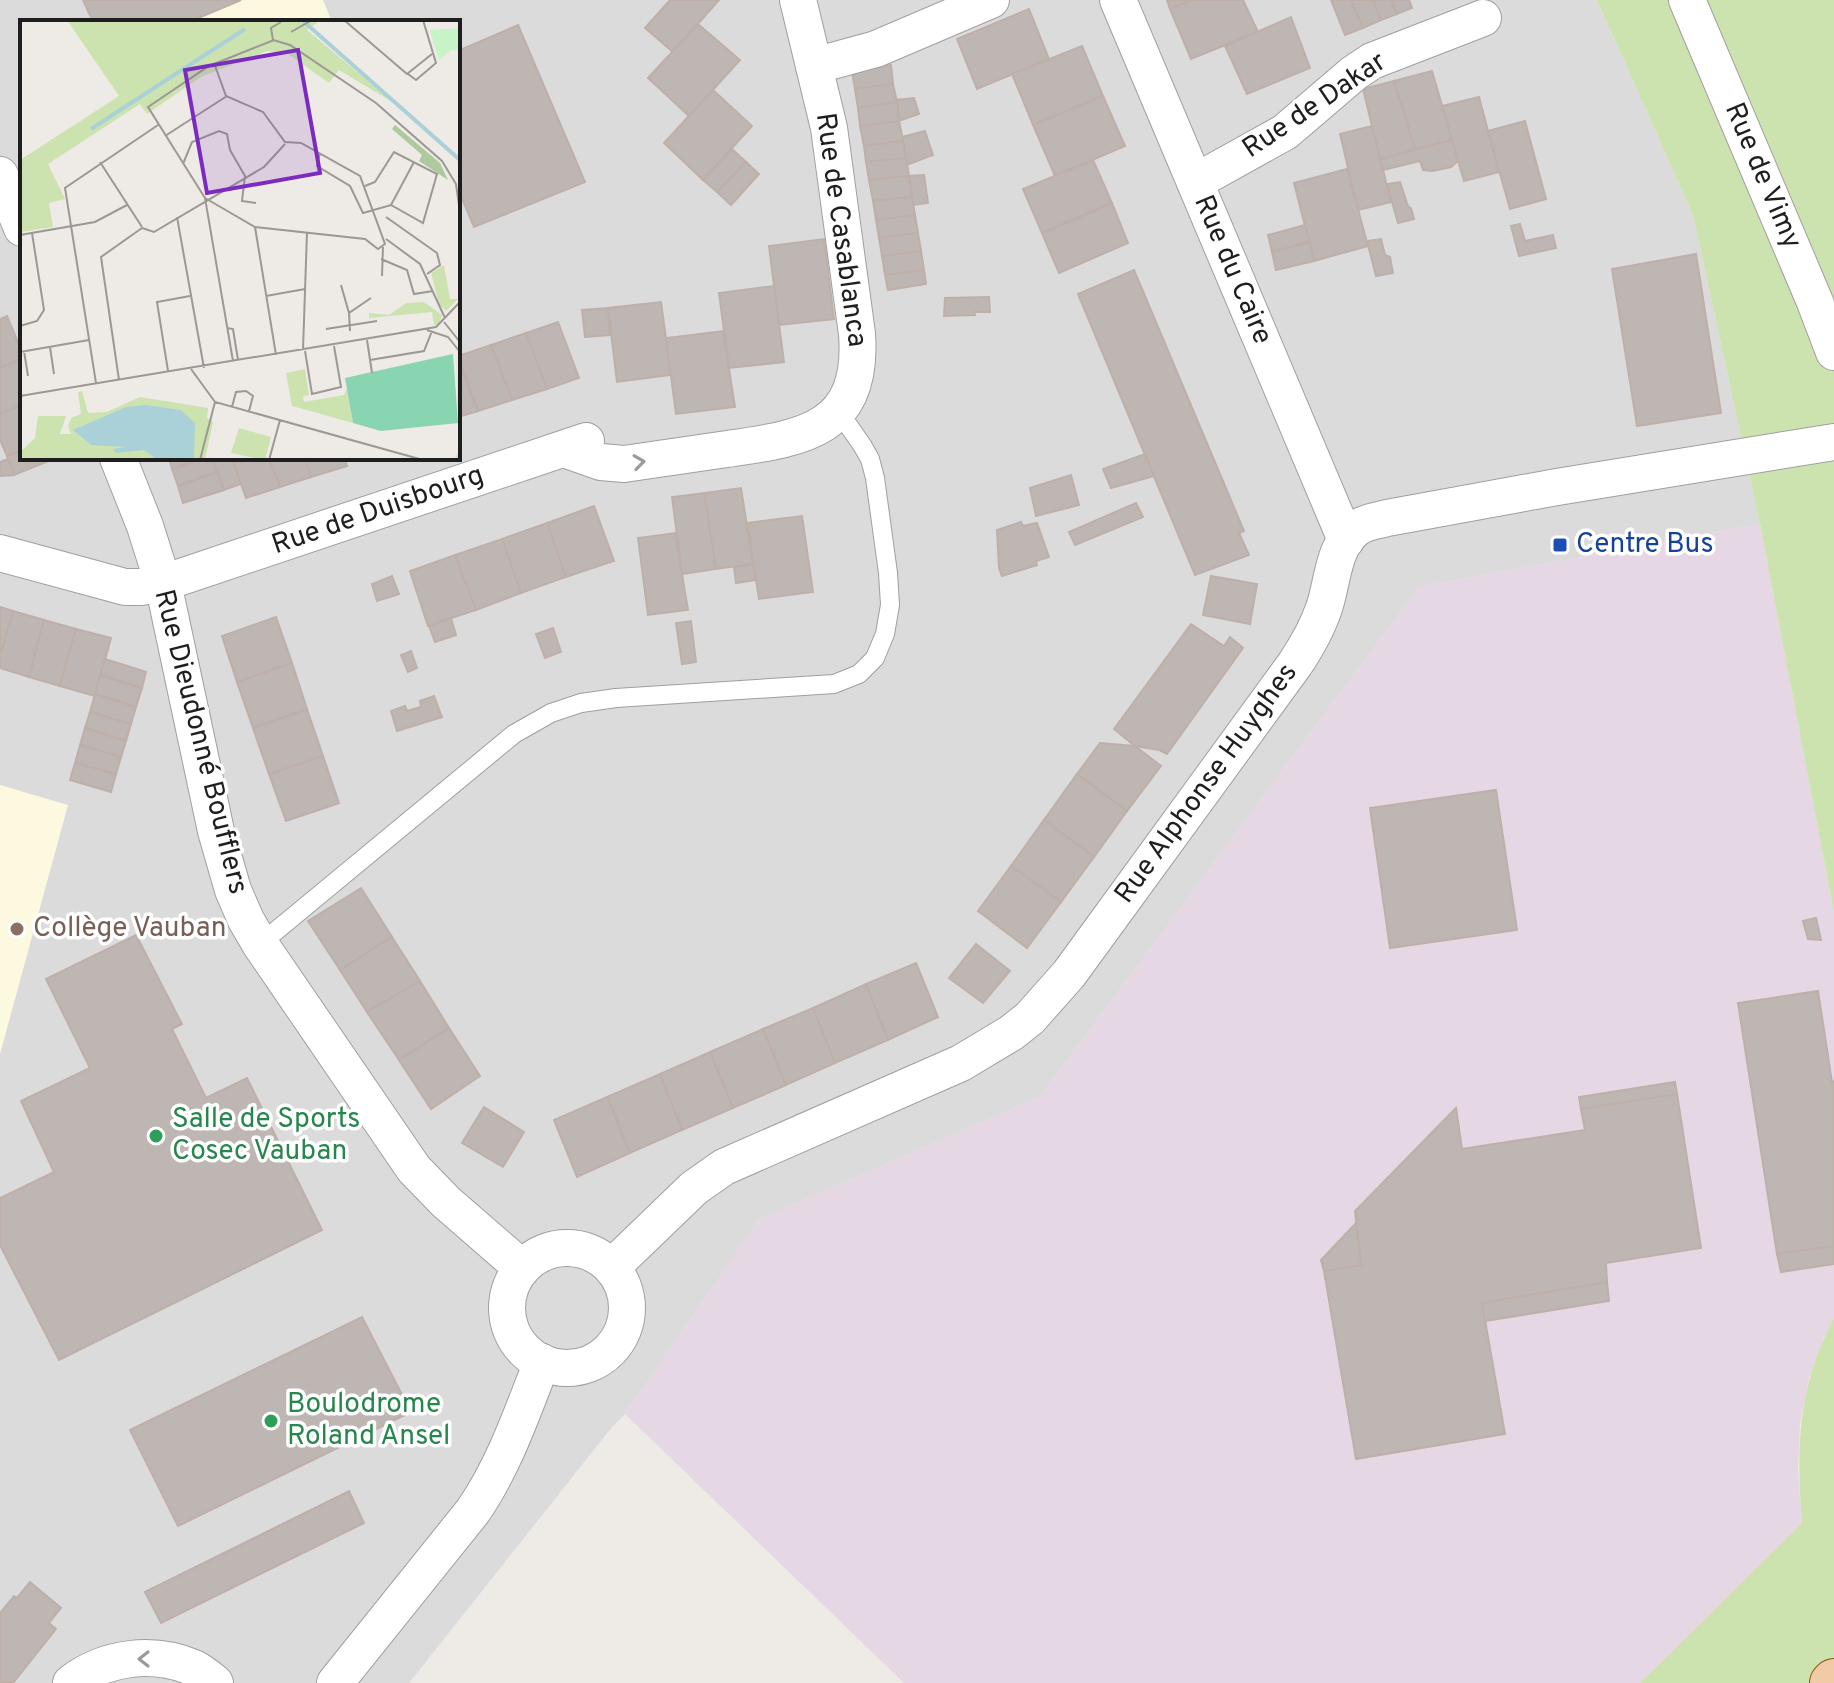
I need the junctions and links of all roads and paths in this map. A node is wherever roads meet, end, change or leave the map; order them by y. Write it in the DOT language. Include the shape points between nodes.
graph roads {
  1 [pos="798,0"];
  2 [pos="991,0"];
  3 [pos="1118,0"];
  4 [pos="1687,0"];
  5 [pos="1483,18"];
  6 [pos="814,66"];
  7 [pos="0,175"];
  8 [pos="1195,182"];
  9 [pos="20,223"];
  10 [pos="1834,352"];
  11 [pos="839,412"];
  12 [pos="1834,442"];
  13 [pos="119,460"];
  14 [pos="1346,540"];
  15 [pos="0,553"];
  16 [pos="163,583"];
  17 [pos="260,944"];
  18 [pos="612,1267"];
  19 [pos="522,1268"];
  20 [pos="542,1362"];
  21 [pos="71,1683"];
  22 [pos="215,1683"];
  23 [pos="335,1683"];
  1 -- 6 [label="street, Rue de Casablanca"];
  2 -- 6 [label="street" via="876,49"];
  3 -- 8 [label="street, Rue du Caire"];
  4 -- 10 [label="street, Rue de Vimy"];
  5 -- 8 [label="street, Rue de Dakar" via="1372,61 1285,132"];
  6 -- 11 [label="street, Rue de Casablanca" via="830,139 857,334 857,368"];
  7 -- 9 [label="street"];
  8 -- 14 [label="street, Rue du Caire"];
  16 -- 11 [label="street, Rue de Duisbourg, one-way" via="579,444 601,462 624,464 788,439 814,430"];
  11 -- 17 [label="lane" via="870,459 888,573 885,634 875,658 859,674 834,684 616,698 551,713 514,734"];
  12 -- 14 [label="street" via="1387,518 1357,528"];
  13 -- 16 [label="street, Rue Dieudonné Boufflers"];
  14 -- 18 [label="street, Rue Alphonse Huyghes" via="1303,653 1069,974 1030,1018 961,1063 724,1167 694,1188"];
  15 -- 16 [label="street, Rue de Duisbourg" via="125,587"];
  16 -- 17 [label="street, Rue Dieudonné Boufflers" via="216,831 233,890"];
  17 -- 19 [label="street, Rue Dieudonné Boufflers" via="414,1169"];
  18 -- 19 [label="street" via="589,1251 571,1247 544,1252"];
  18 -- 20 [label="street" via="627,1302 619,1339 590,1364 571,1368"];
  19 -- 20 [label="street" via="509,1293 509,1320 515,1338"];
  20 -- 23 [label="street" via="485,1494"];
  22 -- 21 [label="street, one-way" via="197,1670 151,1658 123,1659"];
}
